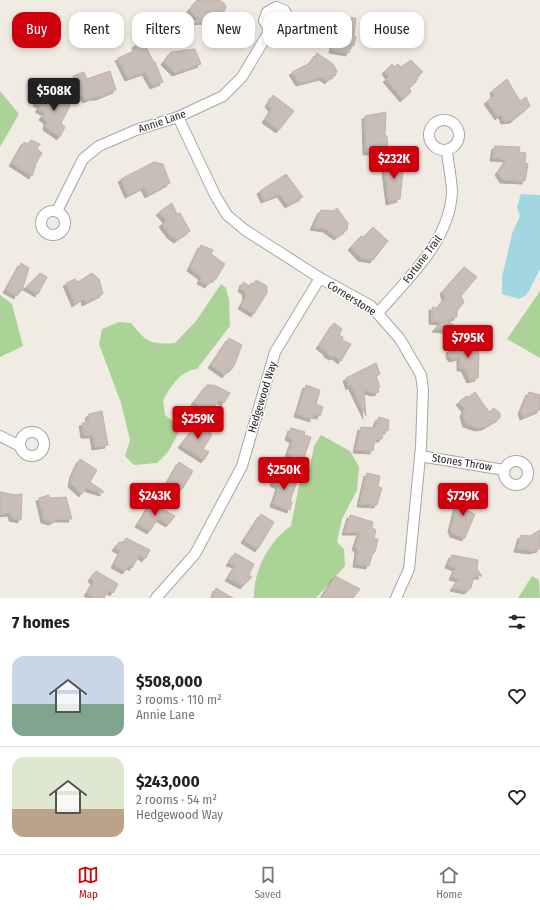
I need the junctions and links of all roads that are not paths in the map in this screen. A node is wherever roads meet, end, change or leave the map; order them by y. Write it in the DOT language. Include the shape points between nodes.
graph roads {
  1 [pos="263,42"];
  2 [pos="178,118"];
  3 [pos="447,151"];
  4 [pos="57,211"];
  5 [pos="320,278"];
  6 [pos="378,313"];
  7 [pos="0,436"];
  8 [pos="20,446"];
  9 [pos="420,456"];
  10 [pos="504,470"];
  11 [pos="156,598"];
  12 [pos="396,598"];
  1 -- 2 [label="street, Annie Lane" via="242,77 223,96"];
  2 -- 4 [label="street, Annie Lane" via="136,130 99,146 83,159"];
  2 -- 5 [label="street, Cornerstone" via="214,195 227,215 245,230"];
  3 -- 6 [label="street, Fortune Trail" via="452,192 448,217 441,235 430,252"];
  5 -- 6 [label="street, Cornerstone" via="360,299"];
  5 -- 11 [label="street, Hedgewood Way" via="275,352 242,466 195,554"];
  6 -- 9 [label="street, Cornerstone" via="403,343 420,375 423,390"];
  7 -- 8 [label="street"];
  9 -- 10 [label="street, Stones Throw"];
  9 -- 12 [label="street, Cornerstone" via="409,569"];
}
